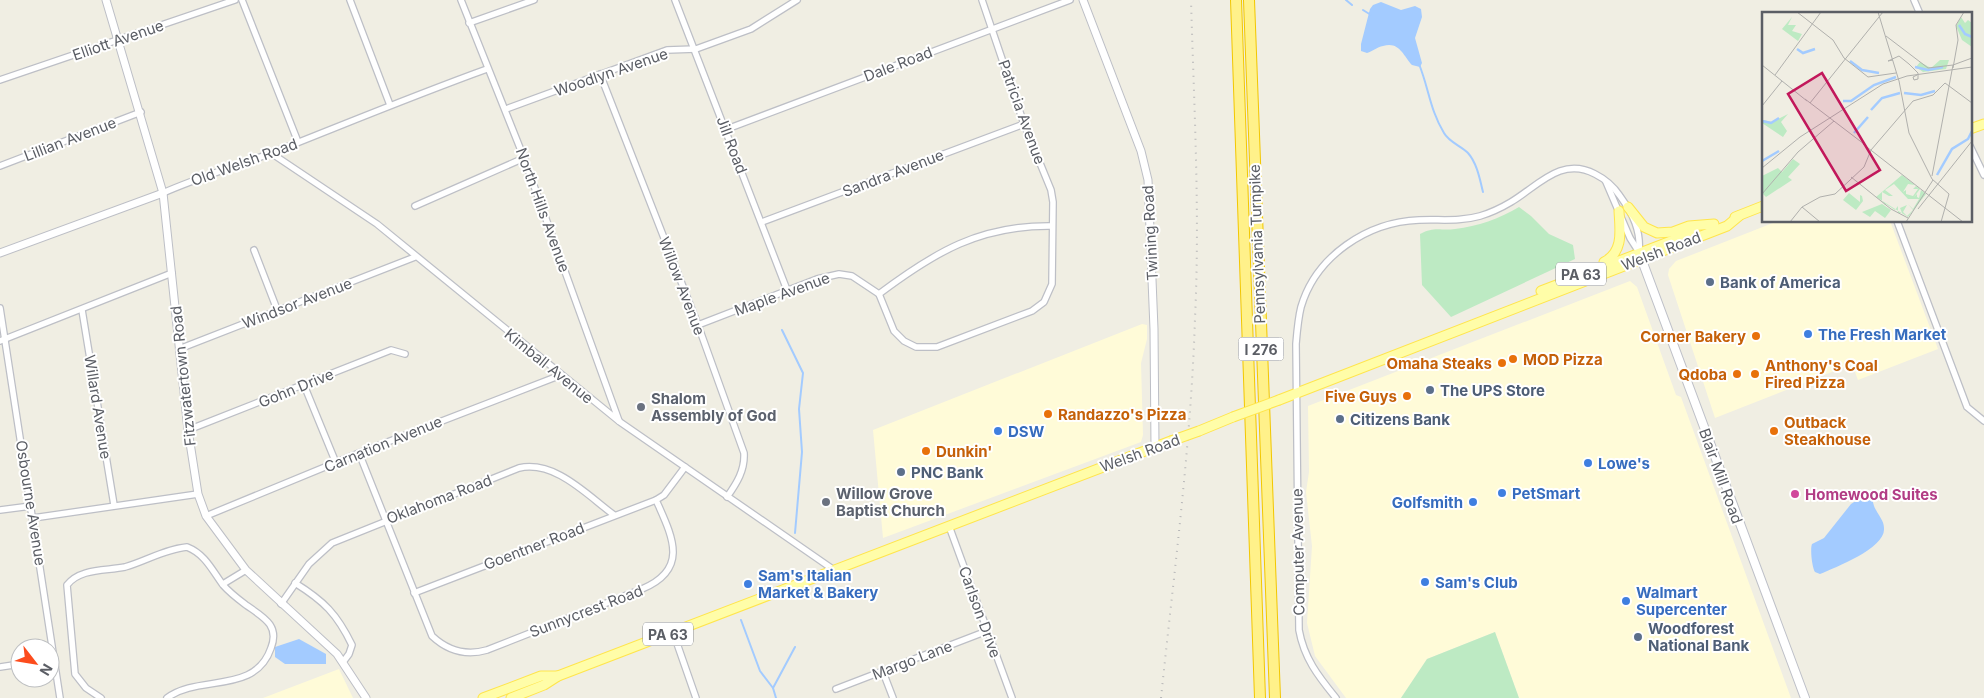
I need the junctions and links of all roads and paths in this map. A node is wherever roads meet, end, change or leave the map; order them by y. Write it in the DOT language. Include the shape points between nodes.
graph roads {
  1 [pos="106,0"];
  2 [pos="235,0"];
  3 [pos="242,0"];
  4 [pos="350,0"];
  5 [pos="461,0"];
  6 [pos="534,0"];
  7 [pos="675,0"];
  8 [pos="796,0"];
  9 [pos="982,0"];
  10 [pos="1070,0"];
  11 [pos="1083,0"];
  12 [pos="1236,0"];
  13 [pos="1249,0"];
  14 [pos="1914,0"];
  15 [pos="1919,12"];
  16 [pos="469,22"];
  17 [pos="992,28"];
  18 [pos="120,40"];
  19 [pos="696,49"];
  20 [pos="487,69"];
  21 [pos="600,74"];
  22 [pos="0,80"];
  23 [pos="390,105"];
  24 [pos="506,109"];
  25 [pos="140,112"];
  26 [pos="1024,124"];
  27 [pos="1984,124"];
  28 [pos="1972,128"];
  29 [pos="726,129"];
  30 [pos="298,142"];
  31 [pos="1972,150"];
  32 [pos="271,153"];
  33 [pos="524,158"];
  34 [pos="0,166"];
  35 [pos="1984,175"];
  36 [pos="1605,180"];
  37 [pos="163,193"];
  38 [pos="415,206"];
  39 [pos="1762,206"];
  40 [pos="1623,209"];
  41 [pos="1739,216"];
  42 [pos="762,222"];
  43 [pos="1897,222"];
  44 [pos="1714,224"];
  45 [pos="1052,226"];
  46 [pos="254,250"];
  47 [pos="0,253"];
  48 [pos="1640,256"];
  49 [pos="415,257"];
  50 [pos="172,273"];
  51 [pos="1581,275"];
  52 [pos="787,290"];
  53 [pos="879,294"];
  54 [pos="0,308"];
  55 [pos="82,310"];
  56 [pos="278,312"];
  57 [pos="1497,314"];
  58 [pos="698,325"];
  59 [pos="2,340"];
  60 [pos="180,349"];
  61 [pos="405,354"];
  62 [pos="561,375"];
  63 [pos="304,385"];
  64 [pos="1295,395"];
  65 [pos="1984,421"];
  66 [pos="620,422"];
  67 [pos="188,430"];
  68 [pos="1155,446"];
  69 [pos="359,453"];
  70 [pos="336,463"];
  71 [pos="685,467"];
  72 [pos="198,494"];
  73 [pos="727,497"];
  74 [pos="656,500"];
  75 [pos="114,504"];
  76 [pos="31,506"];
  77 [pos="0,510"];
  78 [pos="614,515"];
  79 [pos="206,516"];
  80 [pos="33,518"];
  81 [pos="384,520"];
  82 [pos="949,526"];
  83 [pos="246,570"];
  84 [pos="834,570"];
  85 [pos="296,583"];
  86 [pos="223,584"];
  87 [pos="414,593"];
  88 [pos="281,604"];
  89 [pos="987,631"];
  90 [pos="673,632"];
  91 [pos="49,638"];
  92 [pos="343,662"];
  93 [pos="883,672"];
  94 [pos="558,676"];
  95 [pos="836,689"];
  96 [pos="101,698"];
  97 [pos="167,698"];
  98 [pos="366,698"];
  99 [pos="483,698"];
  100 [pos="511,698"];
  101 [pos="696,698"];
  102 [pos="892,698"];
  103 [pos="1012,698"];
  104 [pos="1260,698"];
  105 [pos="1275,698"];
  106 [pos="1336,698"];
  107 [pos="1805,698"];
  1 -- 18 [label="street, Fitzwatertown Road"];
  2 -- 18 [label="street, Elliott Avenue"];
  3 -- 30 [label="street"];
  4 -- 23 [label="street"];
  5 -- 16 [label="street, North Hills Avenue"];
  6 -- 16 [label="street"];
  7 -- 19 [label="street, Jill Road"];
  8 -- 19 [label="street, Woodlyn Avenue" via="750,29"];
  9 -- 17 [label="street, Patricia Avenue"];
  10 -- 17 [label="street, Dale Road"];
  11 -- 68 [label="street, Twining Road" via="1141,151 1148,180"];
  12 -- 104 [label="highway, Pennsylvania Turnpike / I 276"];
  13 -- 105 [label="highway, Pennsylvania Turnpike / I 276"];
  14 -- 15 [label="street"];
  16 -- 20 [label="street, North Hills Avenue"];
  17 -- 26 [label="street, Patricia Avenue"];
  17 -- 29 [label="street, Dale Road"];
  18 -- 22 [label="street, Elliott Avenue"];
  18 -- 25 [label="street, Fitzwatertown Road"];
  19 -- 21 [label="street, Woodlyn Avenue" via="667,50"];
  19 -- 29 [label="street, Jill Road"];
  20 -- 23 [label="street, Old Welsh Road"];
  20 -- 24 [label="street, North Hills Avenue"];
  21 -- 24 [label="street, Woodlyn Avenue"];
  21 -- 58 [label="street, Willow Avenue"];
  23 -- 30 [label="street, Old Welsh Road"];
  24 -- 33 [label="street, North Hills Avenue"];
  25 -- 34 [label="street, Lillian Avenue"];
  25 -- 37 [label="street, Fitzwatertown Road"];
  26 -- 42 [label="street, Sandra Avenue"];
  26 -- 45 [label="street, Patricia Avenue" via="1050,190"];
  27 -- 28 [label="main road"];
  29 -- 42 [label="street, Jill Road"];
  30 -- 32 [label="street, Old Welsh Road"];
  31 -- 35 [label="street"];
  32 -- 37 [label="street, Old Welsh Road"];
  32 -- 49 [label="street, Kimball Avenue" via="377,224"];
  33 -- 38 [label="street"];
  33 -- 66 [label="street, North Hills Avenue"];
  36 -- 40 [label="street"];
  36 -- 40 [label="street" via="1617,191"];
  36 -- 64 [label="street, Computer Avenue" via="1584,169 1554,172 1510,203 1476,217 1419,220 1380,227 1361,235 1335,254 1313,281 1301,308 1296,344"];
  37 -- 47 [label="street, Old Welsh Road"];
  37 -- 50 [label="street, Fitzwatertown Road"];
  39 -- 41 [label="main road, Welsh Road / PA 63"];
  40 -- 44 [label="main road" via="1644,227 1657,233"];
  40 -- 48 [label="street" via="1630,238"];
  40 -- 48 [label="street" via="1640,236"];
  40 -- 51 [label="main road" via="1615,254"];
  41 -- 44 [label="main road, Welsh Road / PA 63"];
  41 -- 48 [label="main road, Welsh Road / PA 63" via="1727,226"];
  42 -- 52 [label="street, Jill Road"];
  43 -- 65 [label="street" via="1967,407"];
  44 -- 48 [label="main road, Welsh Road / PA 63"];
  45 -- 53 [label="street" via="994,230 931,256"];
  45 -- 53 [label="street" via="1052,284 1044,302 1032,311 937,347 916,347 894,331"];
  46 -- 56 [label="street"];
  48 -- 51 [label="main road, Welsh Road / PA 63"];
  48 -- 57 [label="main road, Welsh Road / PA 63"];
  48 -- 107 [label="main road, Blair Mill Road"];
  49 -- 56 [label="street, Windsor Avenue"];
  49 -- 62 [label="street, Kimball Avenue"];
  50 -- 55 [label="street"];
  50 -- 60 [label="street, Fitzwatertown Road"];
  51 -- 57 [label="main road, Welsh Road / PA 63" via="1515,301"];
  52 -- 53 [label="street, Maple Avenue" via="839,274 852,276"];
  52 -- 58 [label="street, Maple Avenue"];
  54 -- 59 [label="street, Osbourne Avenue"];
  55 -- 59 [label="street"];
  55 -- 75 [label="street, Willard Avenue"];
  56 -- 60 [label="street, Windsor Avenue"];
  57 -- 64 [label="main road, Welsh Road / PA 63"];
  58 -- 73 [label="street, Willow Avenue" via="744,452 740,476"];
  59 -- 76 [label="street, Osbourne Avenue"];
  60 -- 67 [label="street, Fitzwatertown Road"];
  61 -- 63 [label="street, Gohn Drive" via="391,350"];
  62 -- 66 [label="street, Kimball Avenue"];
  62 -- 69 [label="street, Carnation Avenue"];
  63 -- 67 [label="street, Gohn Drive"];
  63 -- 70 [label="street"];
  64 -- 68 [label="main road, Welsh Road / PA 63, bridge"];
  64 -- 106 [label="street, Computer Avenue" via="1299,630 1310,666"];
  66 -- 71 [label="street, Kimball Avenue"];
  67 -- 72 [label="street, Fitzwatertown Road"];
  68 -- 82 [label="main road, Welsh Road / PA 63"];
  69 -- 70 [label="street, Carnation Avenue"];
  69 -- 81 [label="street, Sunnycrest Road"];
  70 -- 79 [label="street, Carnation Avenue"];
  71 -- 73 [label="street, Kimball Avenue"];
  71 -- 74 [label="street" via="664,495"];
  72 -- 75 [label="street"];
  72 -- 79 [label="street, Fitzwatertown Road"];
  73 -- 84 [label="street, Kimball Avenue"];
  74 -- 78 [label="street, Goentner Road"];
  74 -- 87 [label="street, Sunnycrest Road" via="673,541 670,566 661,579 487,650 461,652 438,642 432,636"];
  75 -- 80 [label="street"];
  76 -- 77 [label="street"];
  76 -- 80 [label="street, Osbourne Avenue"];
  78 -- 81 [label="street, Oklahoma Road" via="556,473 527,466"];
  78 -- 87 [label="street, Goentner Road"];
  79 -- 83 [label="street, Fitzwatertown Road"];
  80 -- 91 [label="street, Osbourne Avenue"];
  81 -- 85 [label="street, Oklahoma Road" via="327,546"];
  81 -- 87 [label="street, Sunnycrest Road"];
  82 -- 84 [label="main road, Welsh Road / PA 63"];
  82 -- 89 [label="street, Carlson Drive"];
  83 -- 86 [label="street"];
  83 -- 88 [label="street, Fitzwatertown Road"];
  84 -- 90 [label="main road, Welsh Road / PA 63"];
  85 -- 88 [label="street, Oklahoma Road"];
  85 -- 92 [label="street" via="320,600 338,619 352,645"];
  86 -- 96 [label="street" via="201,555 187,547 162,552 123,567 93,571 69,581 66,588 75,674 86,688"];
  86 -- 97 [label="street" via="269,621 274,634 271,650 251,674 226,682 182,688"];
  88 -- 92 [label="street, Fitzwatertown Road"];
  89 -- 93 [label="street, Margo Lane"];
  89 -- 103 [label="street, Carlson Drive"];
  90 -- 94 [label="main road, PA 63"];
  90 -- 101 [label="street"];
  92 -- 98 [label="street, Fitzwatertown Road"];
  93 -- 95 [label="street, Margo Lane"];
  93 -- 102 [label="street"];
  94 -- 99 [label="main road, PA 63" via="541,676"];
  94 -- 100 [label="main road, PA 63"];
}
